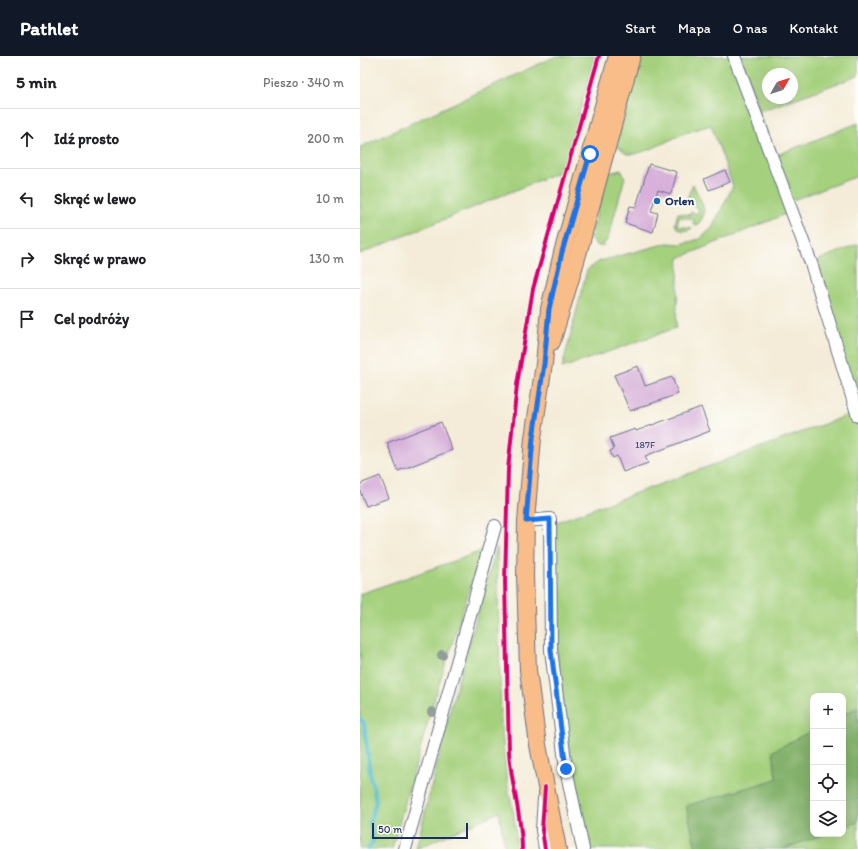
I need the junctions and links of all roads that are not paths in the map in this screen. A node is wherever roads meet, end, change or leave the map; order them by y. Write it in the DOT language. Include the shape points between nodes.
graph roads {
  1 [pos="617,56"];
  2 [pos="632,56"];
  3 [pos="734,56"];
  4 [pos="544,364"];
  5 [pos="858,416"];
  6 [pos="526,521"];
  7 [pos="495,526"];
  8 [pos="555,848"];
  9 [pos="405,849"];
  10 [pos="583,849"];
  1 -- 4 [label="main road" via="562,252 549,309"];
  2 -- 4 [label="main road" via="565,300"];
  3 -- 5 [label="lane" via="811,263"];
  4 -- 6 [label="main road" via="533,438"];
  6 -- 8 [label="main road" via="528,670"];
  6 -- 10 [label="lane" via="550,519 551,650 566,769"];
  7 -- 9 [label="lane"];
}
